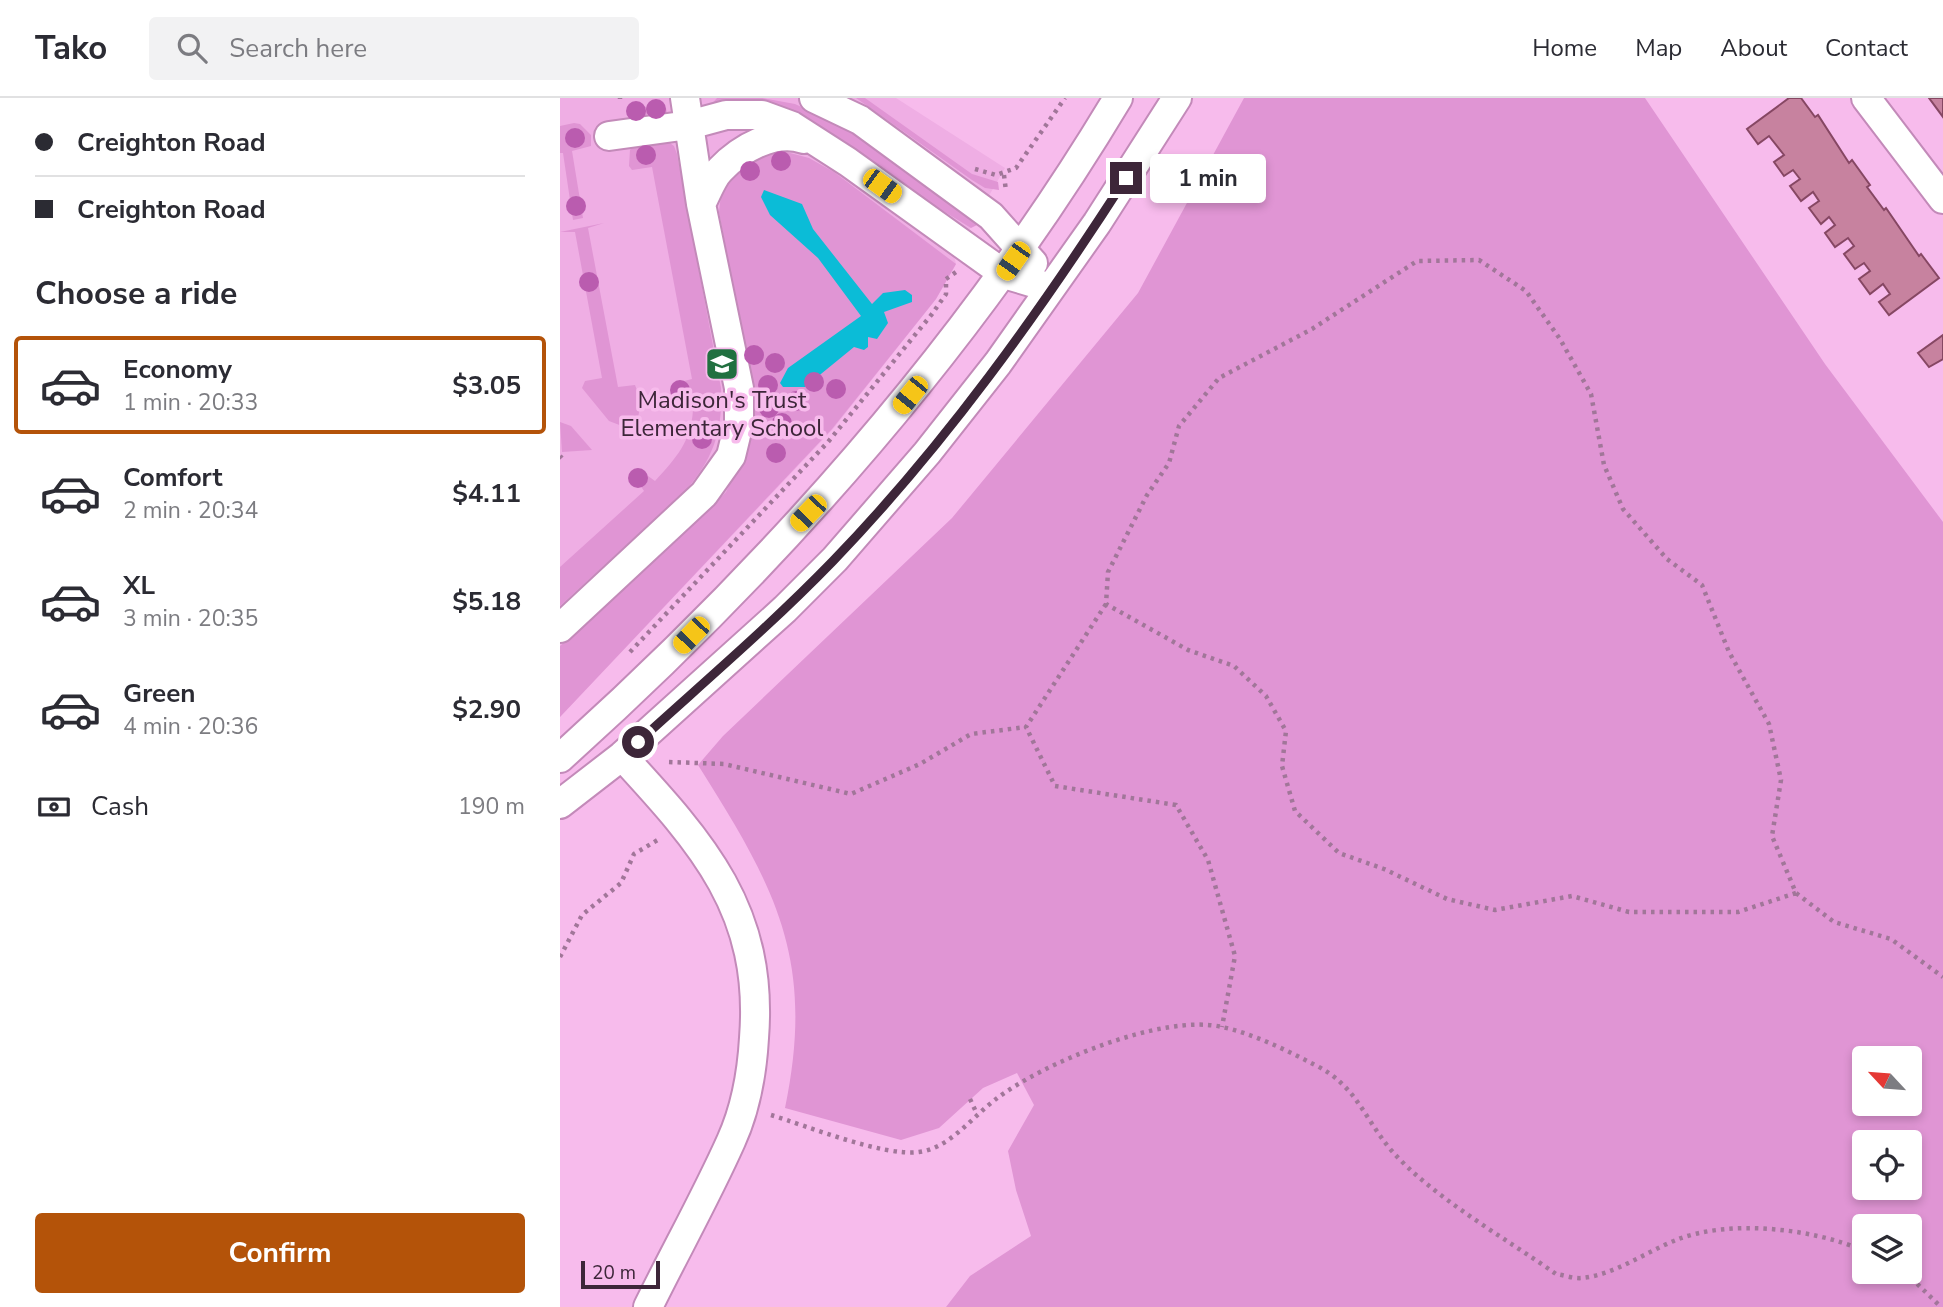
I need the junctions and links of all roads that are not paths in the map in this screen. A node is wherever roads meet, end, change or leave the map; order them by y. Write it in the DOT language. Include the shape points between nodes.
graph roads {
  1 [pos="814,98"];
  2 [pos="1118,98"];
  3 [pos="1177,98"];
  4 [pos="1866,98"];
  5 [pos="687,111"];
  6 [pos="609,136"];
  7 [pos="820,144"];
  8 [pos="1943,199"];
  9 [pos="701,204"];
  10 [pos="1023,248"];
  11 [pos="1004,274"];
  12 [pos="1051,288"];
  13 [pos="560,628"];
  14 [pos="622,756"];
  15 [pos="560,758"];
  16 [pos="560,804"];
  17 [pos="648,1307"];
  1 -- 10 [label="street" via="860,120 991,216"];
  2 -- 10 [label="street"];
  3 -- 12 [label="street"];
  4 -- 8 [label="street"];
  5 -- 6 [label="street"];
  5 -- 7 [label="street" via="762,115 792,126"];
  5 -- 9 [label="street"];
  7 -- 9 [label="street" via="794,135 768,138 719,171"];
  7 -- 11 [label="street"];
  9 -- 13 [label="street" via="739,388 739,423 731,456 704,494"];
  10 -- 11 [label="street"];
  10 -- 12 [label="street"];
  11 -- 12 [label="street"];
  11 -- 15 [label="street" via="825,496 657,671"];
  12 -- 14 [label="street" via="935,443 835,559"];
  14 -- 16 [label="street"];
  14 -- 17 [label="street" via="704,851 744,928 755,976 752,1075 740,1119"];
}
